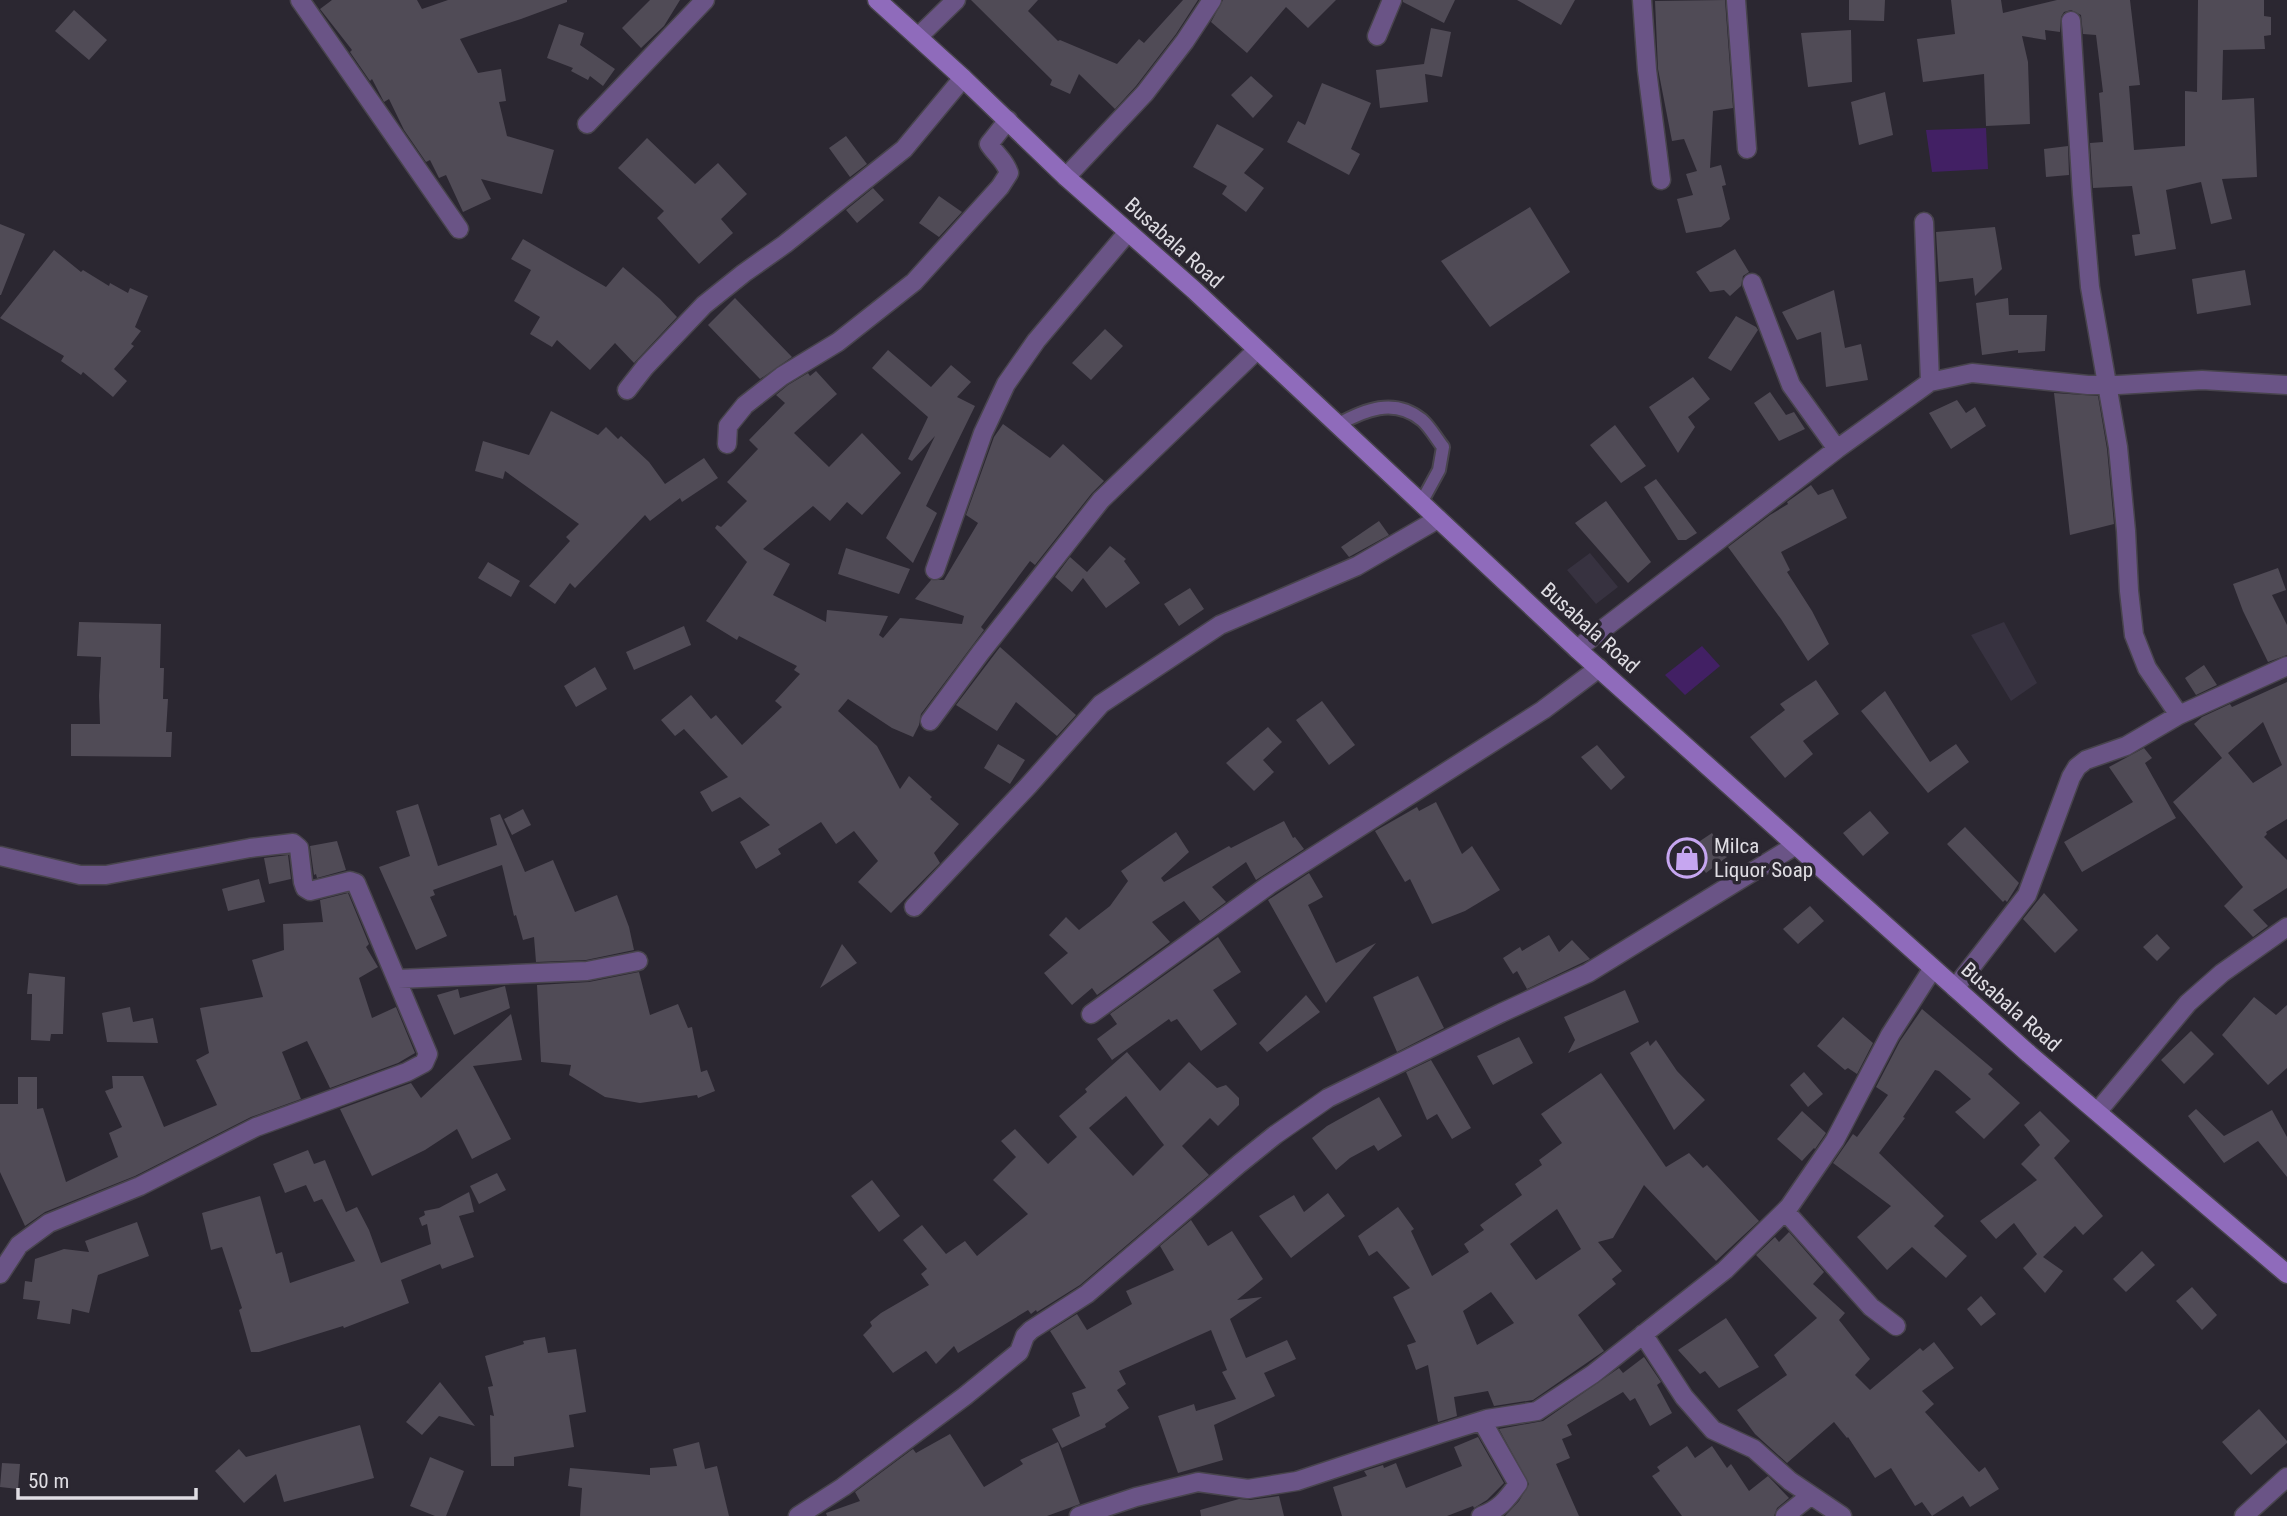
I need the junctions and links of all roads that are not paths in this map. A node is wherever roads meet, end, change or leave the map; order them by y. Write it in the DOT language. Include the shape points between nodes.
graph roads {
  1 [pos="300,0"];
  2 [pos="705,0"];
  3 [pos="877,0"];
  4 [pos="956,0"];
  5 [pos="1212,0"];
  6 [pos="1392,0"];
  7 [pos="1642,0"];
  8 [pos="1736,0"];
  9 [pos="2071,21"];
  10 [pos="1377,36"];
  11 [pos="918,37"];
  12 [pos="963,78"];
  13 [pos="1008,120"];
  14 [pos="587,124"];
  15 [pos="1747,149"];
  16 [pos="1066,177"];
  17 [pos="1661,180"];
  18 [pos="1924,222"];
  19 [pos="459,229"];
  20 [pos="1128,232"];
  21 [pos="1752,283"];
  22 [pos="1257,350"];
  23 [pos="1930,382"];
  24 [pos="2109,385"];
  25 [pos="2287,386"];
  26 [pos="627,390"];
  27 [pos="1337,425"];
  28 [pos="727,444"];
  29 [pos="1837,449"];
  30 [pos="1421,503"];
  31 [pos="1438,519"];
  32 [pos="935,570"];
  33 [pos="1577,649"];
  34 [pos="2287,666"];
  35 [pos="1599,668"];
  36 [pos="2179,715"];
  37 [pos="930,721"];
  38 [pos="1796,845"];
  39 [pos="0,856"];
  40 [pos="914,907"];
  41 [pos="2287,927"];
  42 [pos="638,961"];
  43 [pos="1933,968"];
  44 [pos="398,979"];
  45 [pos="1955,988"];
  46 [pos="1091,1014"];
  47 [pos="2098,1111"];
  48 [pos="1785,1211"];
  49 [pos="0,1274"];
  50 [pos="2287,1274"];
  51 [pos="1896,1326"];
  52 [pos="1643,1334"];
  53 [pos="1482,1421"];
  54 [pos="2287,1477"];
  55 [pos="1810,1496"];
  56 [pos="798,1516"];
  57 [pos="1079,1516"];
  58 [pos="1481,1516"];
  59 [pos="1786,1516"];
  60 [pos="1842,1516"];
  61 [pos="2244,1516"];
  1 -- 19 [label="street"];
  2 -- 14 [label="street"];
  3 -- 11 [label="street, Busabala Road"];
  4 -- 11 [label="street"];
  5 -- 16 [label="street" via="1145,93"];
  6 -- 10 [label="street"];
  7 -- 17 [label="street"];
  8 -- 15 [label="street"];
  9 -- 24 [label="street" via="2090,287"];
  11 -- 12 [label="street, Busabala Road"];
  12 -- 13 [label="street, Busabala Road"];
  12 -- 26 [label="street" via="904,149 704,305"];
  13 -- 16 [label="street, Busabala Road"];
  13 -- 28 [label="street" via="989,144 1005,161 1009,173 992,196 914,282 838,342 745,405 727,426"];
  16 -- 20 [label="street, Busabala Road"];
  18 -- 23 [label="street"];
  20 -- 22 [label="street, Busabala Road"];
  20 -- 32 [label="street" via="1036,341 1006,384 983,433"];
  21 -- 29 [label="street" via="1791,385"];
  22 -- 27 [label="street, Busabala Road"];
  22 -- 37 [label="street" via="1101,500"];
  23 -- 24 [label="street" via="1972,373"];
  23 -- 29 [label="street"];
  24 -- 25 [label="street" via="2202,380"];
  24 -- 36 [label="street" via="2134,635 2147,668"];
  27 -- 30 [label="street, Busabala Road"];
  27 -- 30 [label="lane" via="1365,410 1387,408 1408,412 1422,421 1443,447 1439,470"];
  29 -- 33 [label="street"];
  30 -- 31 [label="street, Busabala Road"];
  31 -- 33 [label="street, Busabala Road"];
  31 -- 40 [label="street" via="1357,566 1220,625 1101,704"];
  33 -- 35 [label="street, Busabala Road"];
  34 -- 36 [label="street"];
  35 -- 38 [label="street, Busabala Road"];
  35 -- 46 [label="street" via="1543,710 1269,885"];
  36 -- 45 [label="street" via="2126,746 2077,767 2027,895"];
  38 -- 43 [label="street, Busabala Road"];
  38 -- 56 [label="street" via="1588,973 1317,1106 1239,1164 1087,1294 1041,1322 1025,1336 1019,1352 965,1396 843,1488"];
  39 -- 44 [label="street" via="80,875 106,875 293,843 299,848 305,888 356,883"];
  41 -- 47 [label="street" via="2188,1003"];
  42 -- 44 [label="street" via="587,971"];
  43 -- 45 [label="street, Busabala Road"];
  43 -- 48 [label="street" via="1890,1035 1835,1140"];
  44 -- 49 [label="street" via="427,1048 424,1063 256,1127 140,1186 49,1223 19,1245"];
  45 -- 47 [label="street, Busabala Road"];
  47 -- 50 [label="street, Busabala Road"];
  48 -- 51 [label="street" via="1871,1307"];
  48 -- 52 [label="street" via="1725,1270"];
  52 -- 53 [label="street" via="1537,1411"];
  52 -- 55 [label="street" via="1684,1397 1713,1430 1754,1449"];
  53 -- 57 [label="street" via="1297,1481 1248,1489 1198,1482"];
  53 -- 58 [label="street" via="1518,1484 1507,1502"];
  54 -- 61 [label="street"];
  55 -- 59 [label="street"];
  55 -- 60 [label="street"];
}
